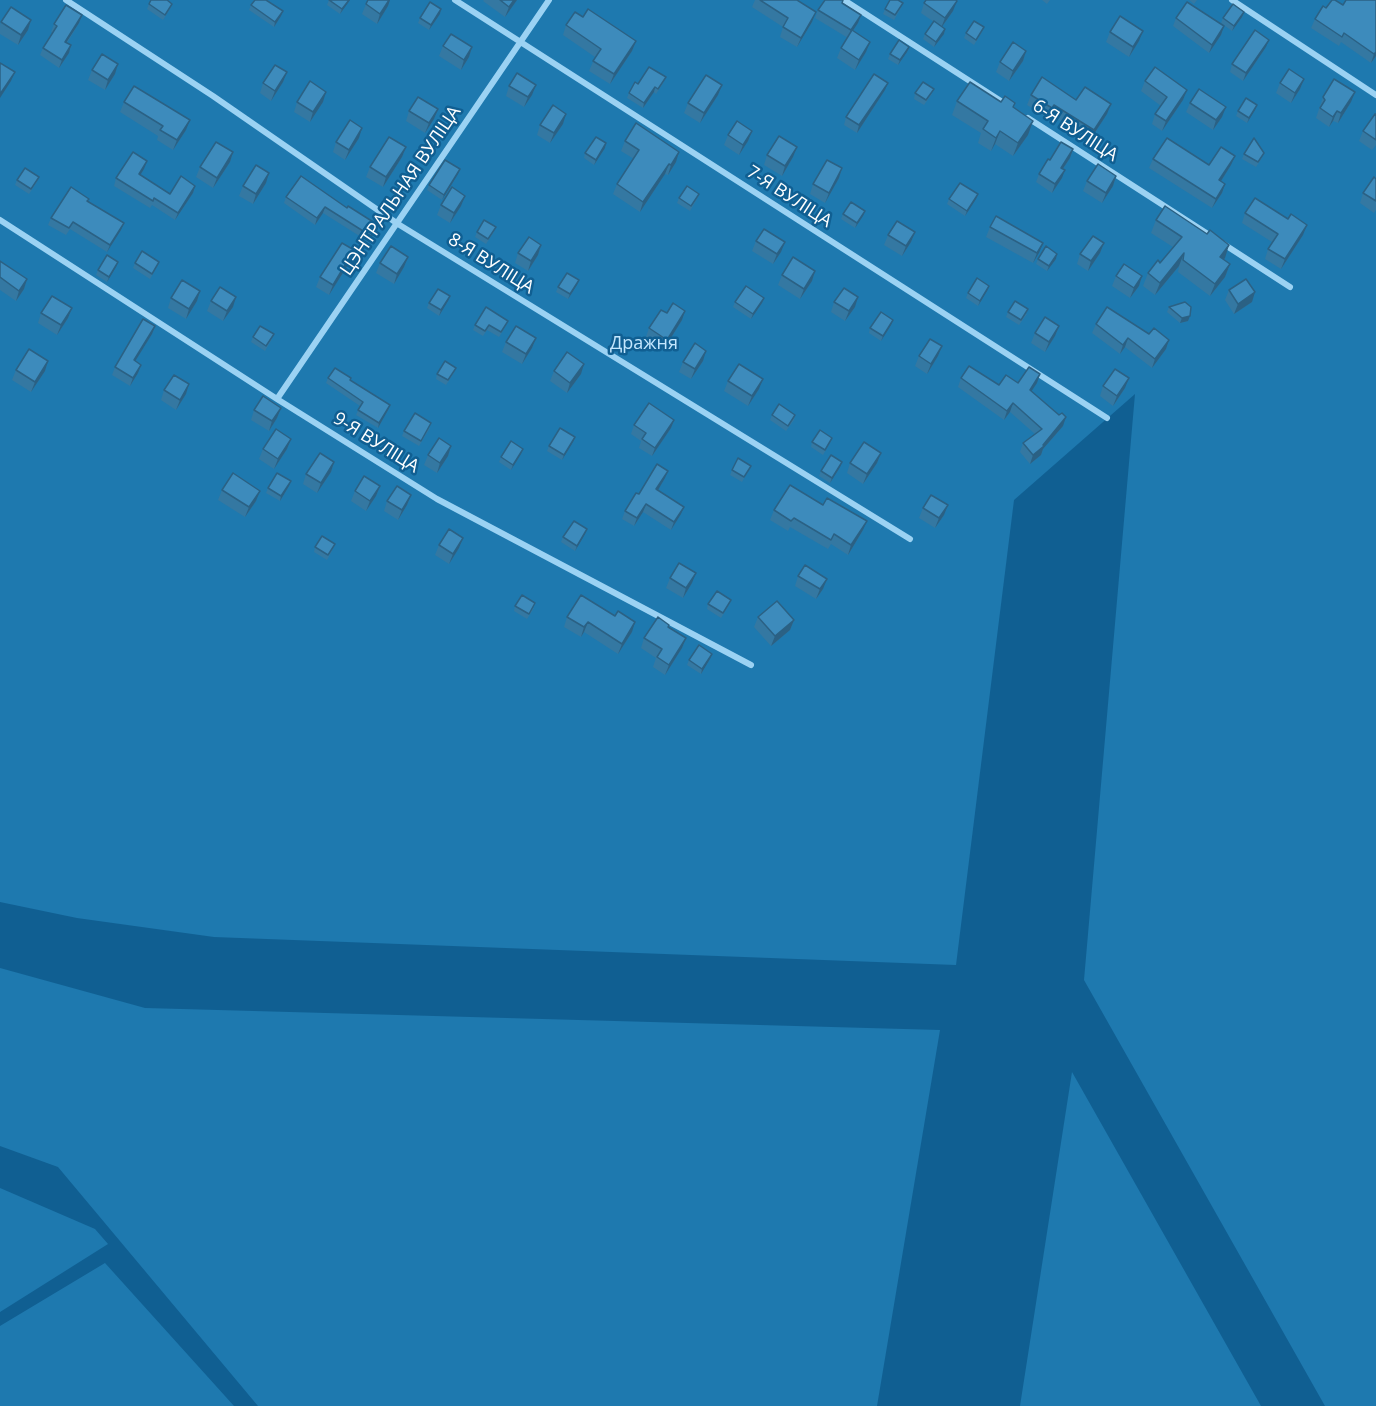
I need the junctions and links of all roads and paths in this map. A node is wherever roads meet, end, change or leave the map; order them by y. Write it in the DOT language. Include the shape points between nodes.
graph roads {
  1 [pos="66,0"];
  2 [pos="455,0"];
  3 [pos="549,0"];
  4 [pos="844,0"];
  5 [pos="1232,0"];
  6 [pos="520,43"];
  7 [pos="1376,94"];
  8 [pos="1012,108"];
  9 [pos="1022,115"];
  10 [pos="0,220"];
  11 [pos="398,224"];
  12 [pos="1290,287"];
  13 [pos="277,399"];
  14 [pos="1107,418"];
  15 [pos="910,539"];
  16 [pos="751,665"];
  1 -- 11 [label="street, 8-Я ВУЛІЦА"];
  2 -- 6 [label="street, 7-Я ВУЛІЦА"];
  3 -- 6 [label="street, ЦЭНТРАЛЬНАЯ ВУЛІЦА"];
  4 -- 8 [label="street, 6-Я ВУЛІЦА"];
  5 -- 7 [label="street"];
  6 -- 11 [label="street, ЦЭНТРАЛЬНАЯ ВУЛІЦА"];
  6 -- 14 [label="street, 7-Я ВУЛІЦА"];
  9 -- 12 [label="street, 6-Я ВУЛІЦА"];
  10 -- 13 [label="street, 9-Я ВУЛІЦА"];
  11 -- 13 [label="street, ЦЭНТРАЛЬНАЯ ВУЛІЦА"];
  11 -- 15 [label="street, 8-Я ВУЛІЦА"];
  13 -- 16 [label="street, 9-Я ВУЛІЦА" via="437,499"];
}
